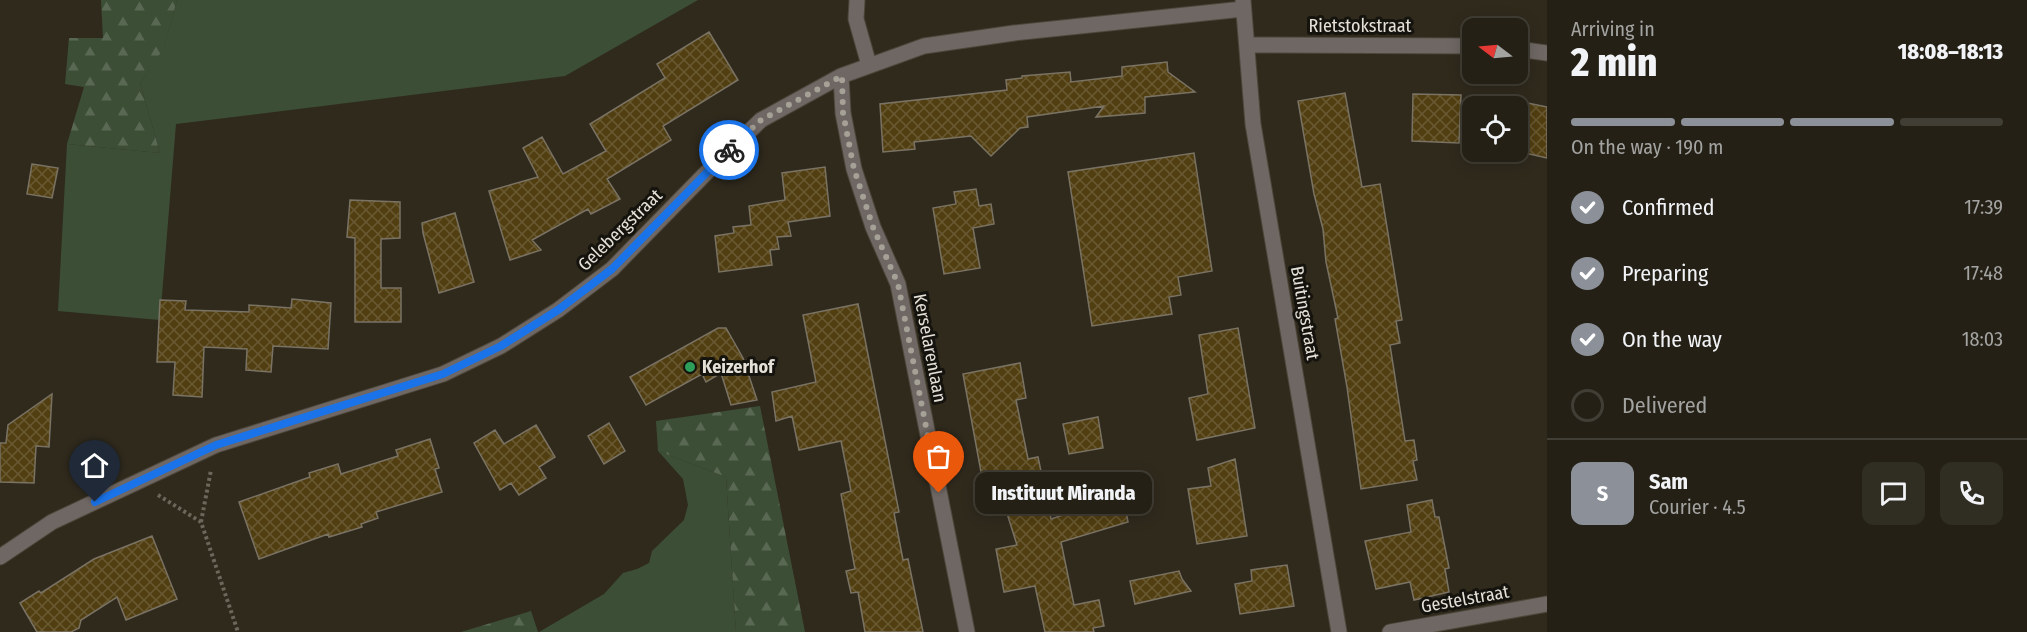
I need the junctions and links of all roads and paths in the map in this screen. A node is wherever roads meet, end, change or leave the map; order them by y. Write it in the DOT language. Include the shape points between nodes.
graph roads {
  1 [pos="857,0"];
  2 [pos="1243,5"];
  3 [pos="1247,45"];
  4 [pos="1462,46"];
  5 [pos="1528,50"];
  6 [pos="1547,52"];
  7 [pos="869,64"];
  8 [pos="842,76"];
  9 [pos="216,445"];
  10 [pos="138,481"];
  11 [pos="201,522"];
  12 [pos="0,557"];
  13 [pos="1547,604"];
  14 [pos="238,632"];
  15 [pos="967,632"];
  16 [pos="1339,632"];
  17 [pos="1390,632"];
  1 -- 7 [label="street" via="856,19"];
  2 -- 3 [label="street, Buitingstraat"];
  2 -- 7 [label="street, Gelebergstraat" via="924,46"];
  3 -- 4 [label="street, Rietstokstraat"];
  3 -- 16 [label="street, Buitingstraat" via="1252,124"];
  5 -- 6 [label="street"];
  7 -- 8 [label="street, Gelebergstraat"];
  8 -- 9 [label="street, Gelebergstraat" via="761,120 612,269 501,346 443,374"];
  8 -- 15 [label="street, Kerselarenlaan" via="843,113 854,169 898,284"];
  9 -- 10 [label="street, Gelebergstraat"];
  9 -- 11 [label="path"];
  10 -- 11 [label="path"];
  10 -- 12 [label="street, Gelebergstraat" via="52,522"];
  11 -- 14 [label="path"];
  13 -- 17 [label="street, Gestelstraat"];
}
